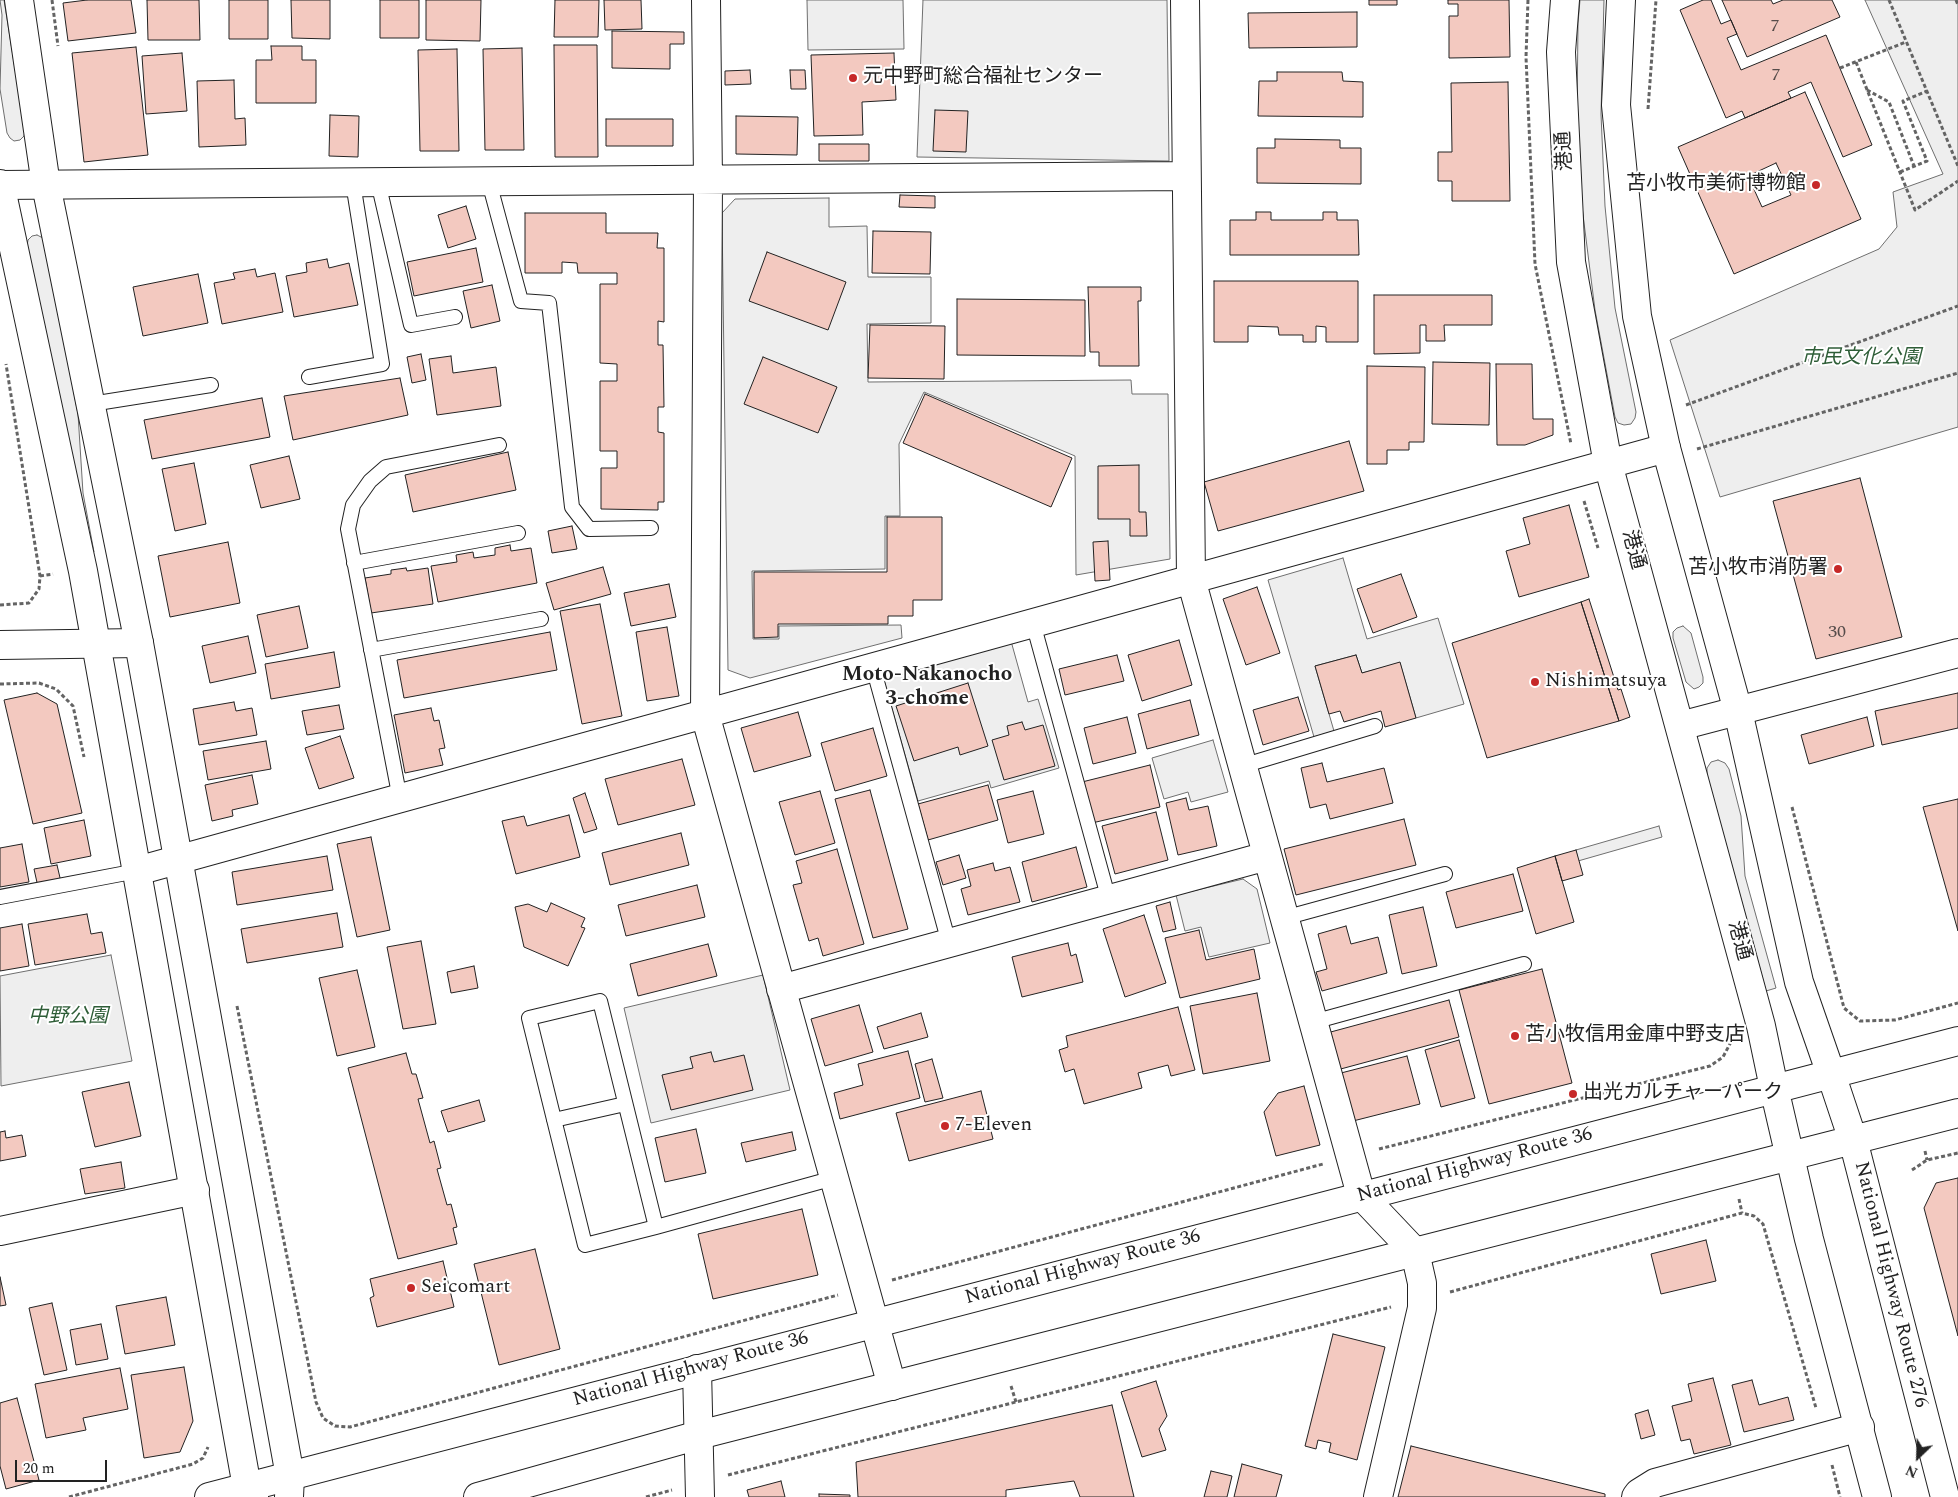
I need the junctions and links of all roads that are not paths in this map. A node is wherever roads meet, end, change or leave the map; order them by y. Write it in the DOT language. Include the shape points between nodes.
graph roads {
  1 [pos="19,0"];
  2 [pos="706,0"];
  3 [pos="1185,0"];
  4 [pos="1565,0"];
  5 [pos="1621,0"];
  6 [pos="1186,176"];
  7 [pos="708,180"];
  8 [pos="366,182"];
  9 [pos="489,182"];
  10 [pos="0,185"];
  11 [pos="46,185"];
  12 [pos="455,317"];
  13 [pos="309,377"];
  14 [pos="212,385"];
  15 [pos="91,404"];
  16 [pos="500,445"];
  17 [pos="1678,449"];
  18 [pos="1608,464"];
  19 [pos="651,528"];
  20 [pos="518,533"];
  21 [pos="354,563"];
  22 [pos="1191,579"];
  23 [pos="541,619"];
  24 [pos="1033,623"];
  25 [pos="96,644"];
  26 [pos="139,644"];
  27 [pos="0,645"];
  28 [pos="371,650"];
  29 [pos="1958,653"];
  30 [pos="873,667"];
  31 [pos="1738,711"];
  32 [pos="705,714"];
  33 [pos="1375,726"];
  34 [pos="1680,726"];
  35 [pos="1242,766"];
  36 [pos="400,799"];
  37 [pos="1267,856"];
  38 [pos="178,860"];
  39 [pos="136,871"];
  40 [pos="1445,874"];
  41 [pos="0,897"];
  42 [pos="1109,900"];
  43 [pos="1284,918"];
  44 [pos="949,943"];
  45 [pos="1524,964"];
  46 [pos="781,989"];
  47 [pos="1313,1022"];
  48 [pos="1958,1041"];
  49 [pos="1832,1074"];
  50 [pos="1774,1088"];
  51 [pos="626,1104"];
  52 [pos="1958,1113"];
  53 [pos="554,1120"];
  54 [pos="1853,1140"];
  55 [pos="1790,1156"];
  56 [pos="834,1178"];
  57 [pos="195,1190"];
  58 [pos="1361,1195"];
  59 [pos="656,1228"];
  60 [pos="0,1231"];
  61 [pos="1415,1252"];
  62 [pos="874,1323"];
  63 [pos="697,1369"];
  64 [pos="892,1386"];
  65 [pos="1860,1427"];
  66 [pos="699,1435"];
  67 [pos="290,1486"];
  68 [pos="250,1492"];
  69 [pos="209,1497"];
  70 [pos="478,1497"];
  71 [pos="700,1497"];
  72 [pos="1378,1497"];
  73 [pos="1636,1497"];
  74 [pos="1877,1497"];
  75 [pos="1944,1497"];
  1 -- 11 [label="main road"];
  2 -- 7 [label="main road"];
  3 -- 6 [label="main road"];
  4 -- 18 [label="main road, 港通" via="1561,52 1571,262"];
  5 -- 17 [label="main road" via="1616,105 1637,316"];
  6 -- 7 [label="main road"];
  6 -- 22 [label="main road"];
  7 -- 9 [label="main road"];
  7 -- 32 [label="main road"];
  8 -- 9 [label="main road"];
  8 -- 11 [label="main road"];
  8 -- 12 [label="lane" via="411,326"];
  8 -- 13 [label="lane" via="382,364"];
  9 -- 19 [label="lane" via="521,301 549,303 572,507 589,529"];
  10 -- 11 [label="main road"];
  10 -- 25 [label="main road"];
  11 -- 15 [label="main road"];
  14 -- 15 [label="lane"];
  15 -- 26 [label="main road"];
  16 -- 21 [label="lane" via="386,467 370,481 352,505 348,529"];
  17 -- 18 [label="main road"];
  17 -- 31 [label="main road"];
  18 -- 22 [label="main road"];
  18 -- 34 [label="main road, 港通"];
  20 -- 21 [label="lane"];
  21 -- 28 [label="lane"];
  22 -- 24 [label="main road"];
  22 -- 35 [label="main road"];
  23 -- 28 [label="lane"];
  24 -- 30 [label="main road"];
  24 -- 42 [label="lane"];
  25 -- 26 [label="main road"];
  25 -- 27 [label="main road"];
  25 -- 39 [label="main road"];
  26 -- 38 [label="main road"];
  28 -- 36 [label="lane"];
  29 -- 31 [label="main road"];
  30 -- 32 [label="main road"];
  30 -- 44 [label="lane"];
  31 -- 34 [label="main road"];
  31 -- 49 [label="main road" via="1799,982"];
  32 -- 36 [label="main road"];
  32 -- 46 [label="main road"];
  33 -- 35 [label="lane"];
  34 -- 50 [label="main road, 港通" via="1761,1026"];
  35 -- 37 [label="main road"];
  36 -- 38 [label="main road"];
  37 -- 42 [label="main road"];
  37 -- 43 [label="main road"];
  38 -- 39 [label="main road"];
  38 -- 67 [label="main road"];
  39 -- 41 [label="lane"];
  39 -- 57 [label="main road"];
  40 -- 43 [label="lane"];
  42 -- 44 [label="main road"];
  43 -- 47 [label="main road"];
  44 -- 46 [label="main road"];
  45 -- 47 [label="lane"];
  46 -- 56 [label="main road"];
  47 -- 58 [label="main road"];
  48 -- 49 [label="main road, National Highway Route 36"];
  49 -- 50 [label="main road, National Highway Route 36"];
  49 -- 54 [label="main road, National Highway Route 276"];
  50 -- 55 [label="main road"];
  50 -- 58 [label="main road, National Highway Route 36"];
  51 -- 53 [label="lane"];
  51 -- 53 [label="lane" via="600,1001 529,1018"];
  51 -- 59 [label="lane"];
  52 -- 54 [label="main road"];
  53 -- 59 [label="lane" via="586,1245"];
  54 -- 55 [label="main road"];
  54 -- 75 [label="main road, National Highway Route 276"];
  55 -- 61 [label="main road"];
  55 -- 65 [label="main road"];
  56 -- 59 [label="lane"];
  56 -- 62 [label="main road"];
  57 -- 60 [label="main road"];
  57 -- 68 [label="main road"];
  58 -- 61 [label="main road"];
  58 -- 62 [label="main road, National Highway Route 36"];
  61 -- 64 [label="main road"];
  61 -- 72 [label="main road" via="1422,1282 1422,1308"];
  62 -- 63 [label="main road, National Highway Route 36"];
  62 -- 64 [label="main road"];
  63 -- 66 [label="main road"];
  63 -- 67 [label="main road, National Highway Route 36"];
  64 -- 66 [label="main road"];
  65 -- 73 [label="main road" via="1655,1483"];
  65 -- 74 [label="main road"];
  66 -- 70 [label="main road"];
  66 -- 71 [label="main road"];
  67 -- 68 [label="main road, National Highway Route 36"];
  68 -- 69 [label="main road, National Highway Route 36"];
}
